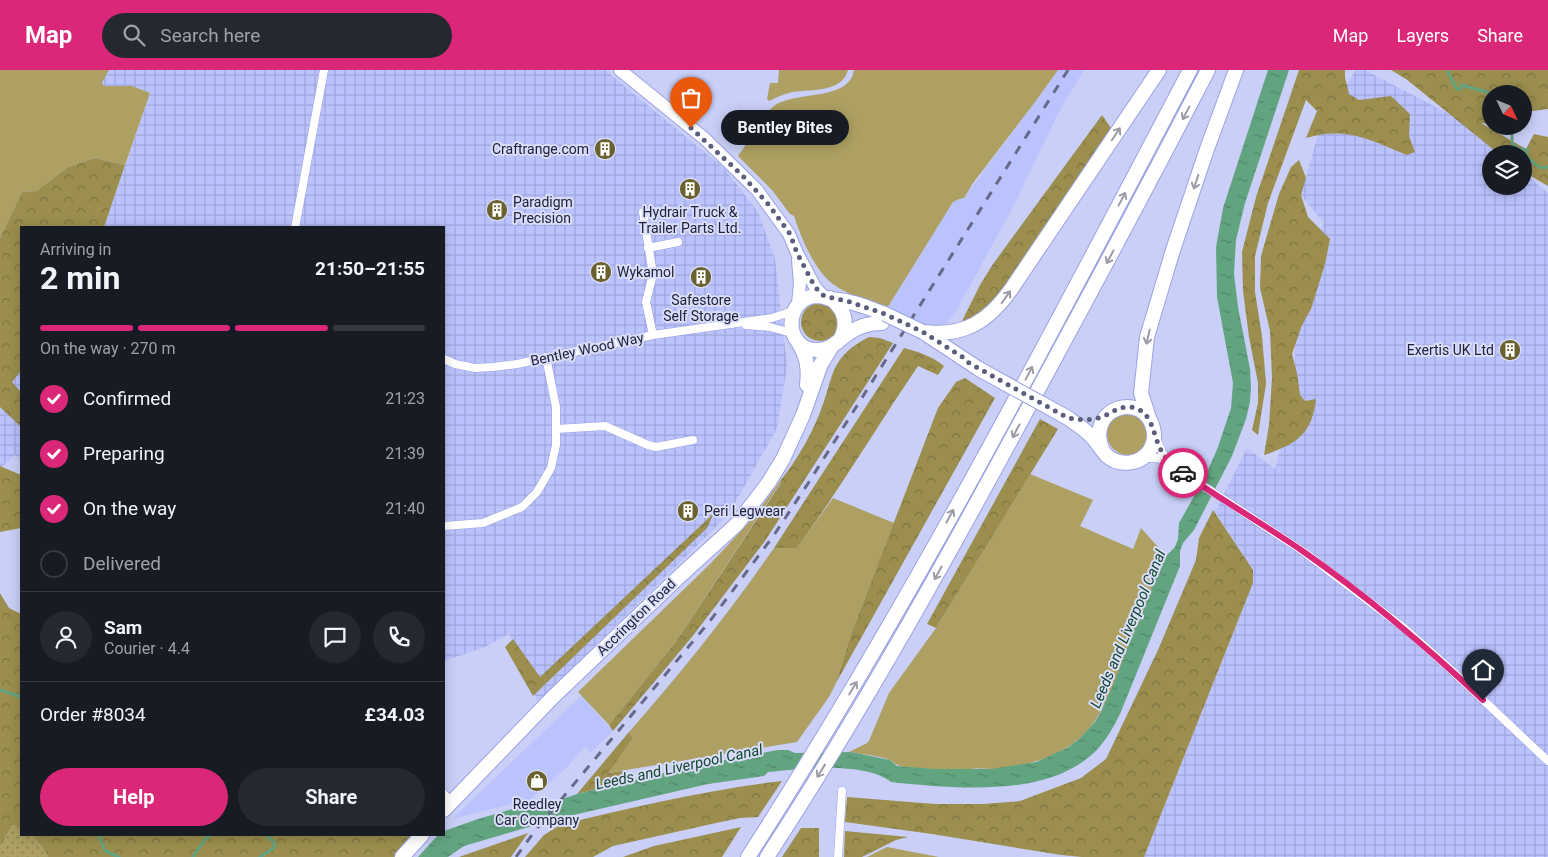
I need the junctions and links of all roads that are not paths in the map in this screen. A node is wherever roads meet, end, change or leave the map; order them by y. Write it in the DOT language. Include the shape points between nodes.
graph roads {
  1 [pos="324,70"];
  2 [pos="620,70"];
  3 [pos="1159,70"];
  4 [pos="1190,70"];
  5 [pos="1208,70"];
  6 [pos="1236,70"];
  7 [pos="643,212"];
  8 [pos="295,226"];
  9 [pos="678,242"];
  10 [pos="648,248"];
  11 [pos="797,253"];
  12 [pos="827,298"];
  13 [pos="796,308"];
  14 [pos="883,319"];
  15 [pos="731,324"];
  16 [pos="918,332"];
  17 [pos="653,335"];
  18 [pos="795,338"];
  19 [pos="836,343"];
  20 [pos="546,357"];
  21 [pos="445,359"];
  22 [pos="805,409"];
  23 [pos="1106,415"];
  24 [pos="1068,418"];
  25 [pos="1148,418"];
  26 [pos="556,429"];
  27 [pos="1154,432"];
  28 [pos="692,440"];
  29 [pos="1102,449"];
  30 [pos="1142,458"];
  31 [pos="1173,466"];
  32 [pos="445,526"];
  33 [pos="1548,760"];
  34 [pos="842,794"];
  35 [pos="446,802"];
  36 [pos="421,836"];
  37 [pos="771,851"];
  38 [pos="402,857"];
  39 [pos="748,857"];
  40 [pos="838,857"];
  1 -- 8 [label="street"];
  2 -- 11 [label="main road" via="705,139 757,190 790,234"];
  16 -- 3 [label="highway, one-way" via="938,334 969,328 993,312"];
  39 -- 4 [label="highway, one-way" via="875,650 990,445"];
  5 -- 37 [label="highway, one-way" via="933,582"];
  6 -- 25 [label="highway, one-way" via="1173,250 1147,338 1141,393"];
  7 -- 10 [label="street"];
  9 -- 10 [label="street"];
  10 -- 17 [label="street" via="653,274 646,302"];
  11 -- 12 [label="main road" via="815,287"];
  11 -- 13 [label="main road" via="800,283"];
  12 -- 13 [label="highway" via="814,296"];
  12 -- 14 [label="highway" via="850,302"];
  12 -- 19 [label="highway" via="837,303 844,316 845,324"];
  13 -- 15 [label="street, Bentley Wood Way" via="772,318"];
  13 -- 18 [label="highway" via="791,318"];
  14 -- 16 [label="highway, bridge"];
  14 -- 19 [label="highway" via="848,333"];
  15 -- 17 [label="street, Bentley Wood Way"];
  15 -- 18 [label="street, Bentley Wood Way" via="770,327"];
  16 -- 24 [label="highway, bridge"];
  17 -- 20 [label="street, Bentley Wood Way"];
  18 -- 19 [label="highway" via="806,348 815,350 824,350"];
  18 -- 22 [label="highway, Accrington Road" via="805,354 809,370"];
  19 -- 22 [label="highway, Accrington Road" via="821,364"];
  20 -- 21 [label="street, Bentley Wood Way" via="475,368"];
  20 -- 26 [label="street" via="556,407"];
  22 -- 35 [label="highway, Accrington Road" via="783,459 737,524"];
  23 -- 24 [label="highway" via="1085,420"];
  23 -- 25 [label="highway" via="1123,407 1133,407"];
  23 -- 29 [label="highway" via="1098,431"];
  24 -- 29 [label="highway"];
  25 -- 27 [label="highway"];
  26 -- 28 [label="street" via="606,426 656,447"];
  26 -- 32 [label="street" via="551,468 538,492 522,507 483,523"];
  27 -- 30 [label="highway" via="1151,448"];
  27 -- 31 [label="street" via="1162,452"];
  29 -- 30 [label="highway" via="1119,462"];
  30 -- 31 [label="street" via="1158,458"];
  31 -- 33 [label="street" via="1304,552 1404,628"];
  34 -- 40 [label="street"];
  36 -- 38 [label="highway"];
}
